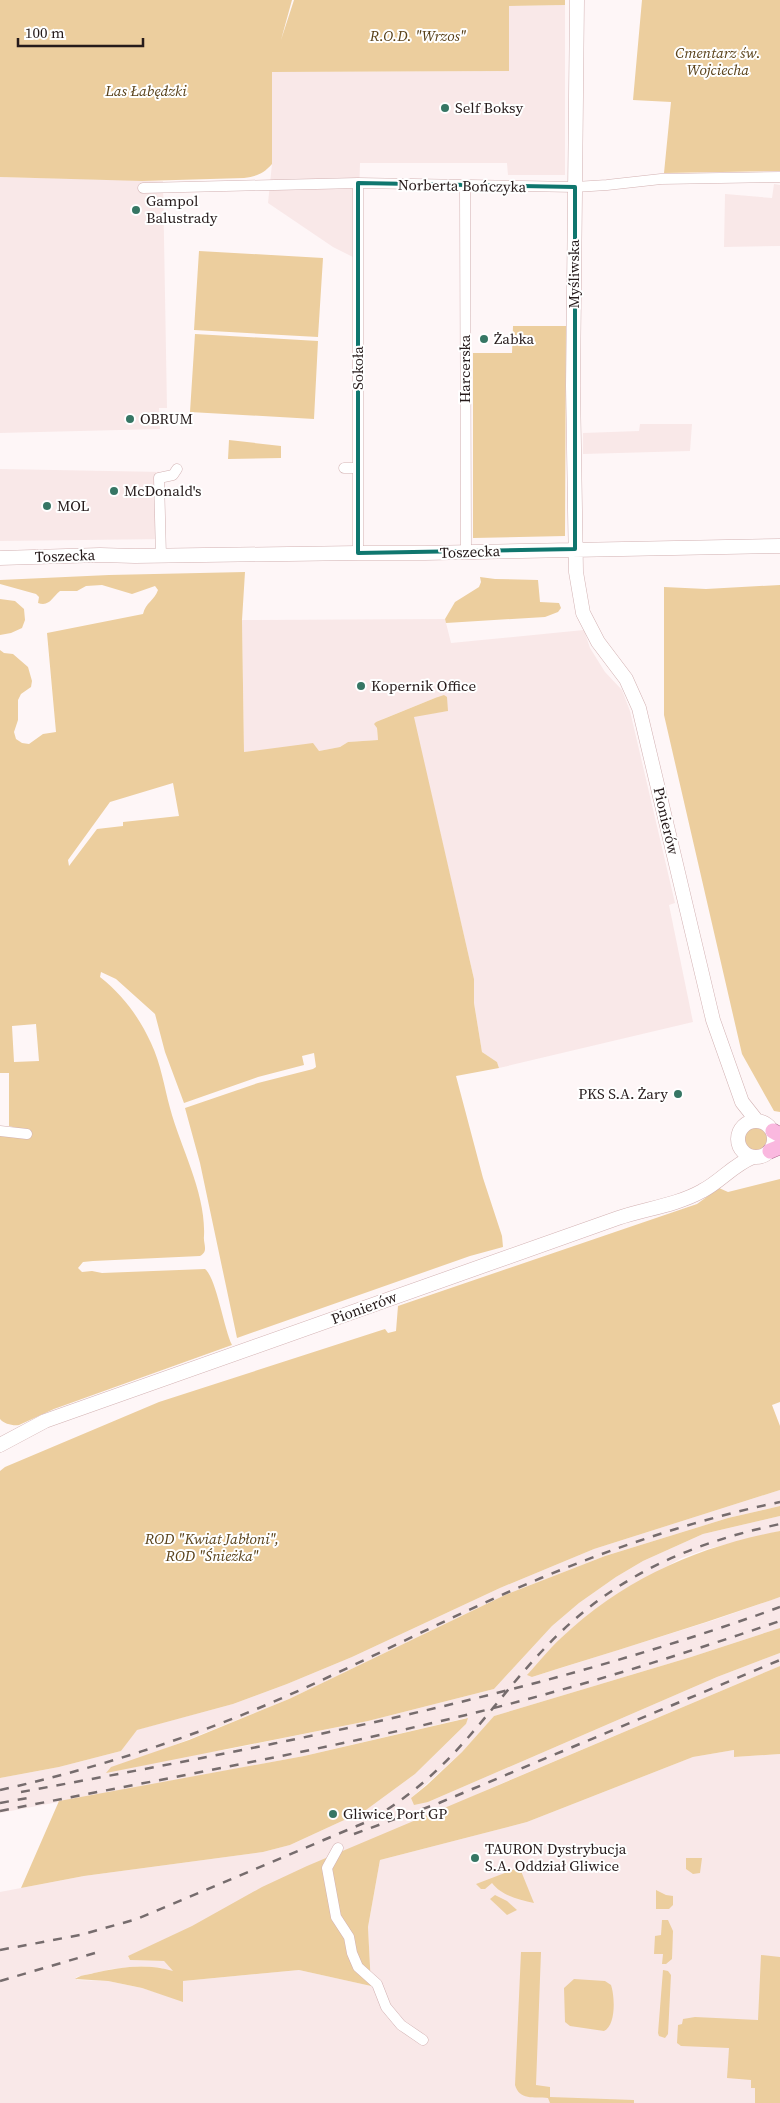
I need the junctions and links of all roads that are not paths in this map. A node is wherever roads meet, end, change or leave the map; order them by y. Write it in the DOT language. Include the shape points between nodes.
graph roads {
  1 [pos="577,0"];
  2 [pos="780,177"];
  3 [pos="358,184"];
  4 [pos="465,186"];
  5 [pos="575,187"];
  6 [pos="143,188"];
  7 [pos="177,468"];
  8 [pos="344,468"];
  9 [pos="358,468"];
  10 [pos="780,546"];
  11 [pos="575,549"];
  12 [pos="358,552"];
  13 [pos="466,552"];
  14 [pos="161,556"];
  15 [pos="0,558"];
  16 [pos="742,1102"];
  17 [pos="757,1121"];
  18 [pos="740,1129"];
  19 [pos="0,1131"];
  20 [pos="776,1133"];
  21 [pos="27,1134"];
  22 [pos="739,1145"];
  23 [pos="775,1149"];
  24 [pos="753,1157"];
  25 [pos="726,1172"];
  26 [pos="0,1444"];
  27 [pos="338,1848"];
  28 [pos="423,2040"];
  1 -- 5 [label="main road, Myśliwska"];
  2 -- 5 [label="street, Norberta Bończyka" via="661,178"];
  3 -- 4 [label="street, Norberta Bończyka"];
  3 -- 6 [label="street, Norberta Bończyka"];
  3 -- 9 [label="street, Sokoła"];
  4 -- 5 [label="street, Norberta Bończyka"];
  4 -- 13 [label="street, Harcerska"];
  5 -- 11 [label="main road, Myśliwska"];
  7 -- 14 [label="street" via="173,475 159,478"];
  8 -- 9 [label="street"];
  9 -- 12 [label="street, Sokoła"];
  10 -- 11 [label="main road, Toszecka"];
  11 -- 13 [label="main road, Toszecka"];
  11 -- 16 [label="main road, Pionierów" via="583,613 598,642 626,679 639,708 710,1008"];
  12 -- 13 [label="main road, Toszecka"];
  12 -- 14 [label="main road, Toszecka"];
  14 -- 15 [label="main road, Toszecka"];
  16 -- 17 [label="main road, Pionierów"];
  16 -- 18 [label="main road, Pionierów" via="744,1112"];
  17 -- 18 [label="main road"];
  17 -- 20 [label="main road"];
  18 -- 22 [label="main road"];
  19 -- 21 [label="street"];
  20 -- 23 [label="main road"];
  22 -- 24 [label="main road" via="744,1153"];
  22 -- 25 [label="main road, Pionierów"];
  23 -- 24 [label="main road" via="762,1157"];
  24 -- 25 [label="main road, Pionierów"];
  25 -- 26 [label="main road, Pionierów" via="711,1186 694,1195 600,1224 86,1406 34,1426"];
  27 -- 28 [label="street" via="327,1868 336,1917 349,1938 358,1967 377,1984 386,2007 401,2024"];
}
